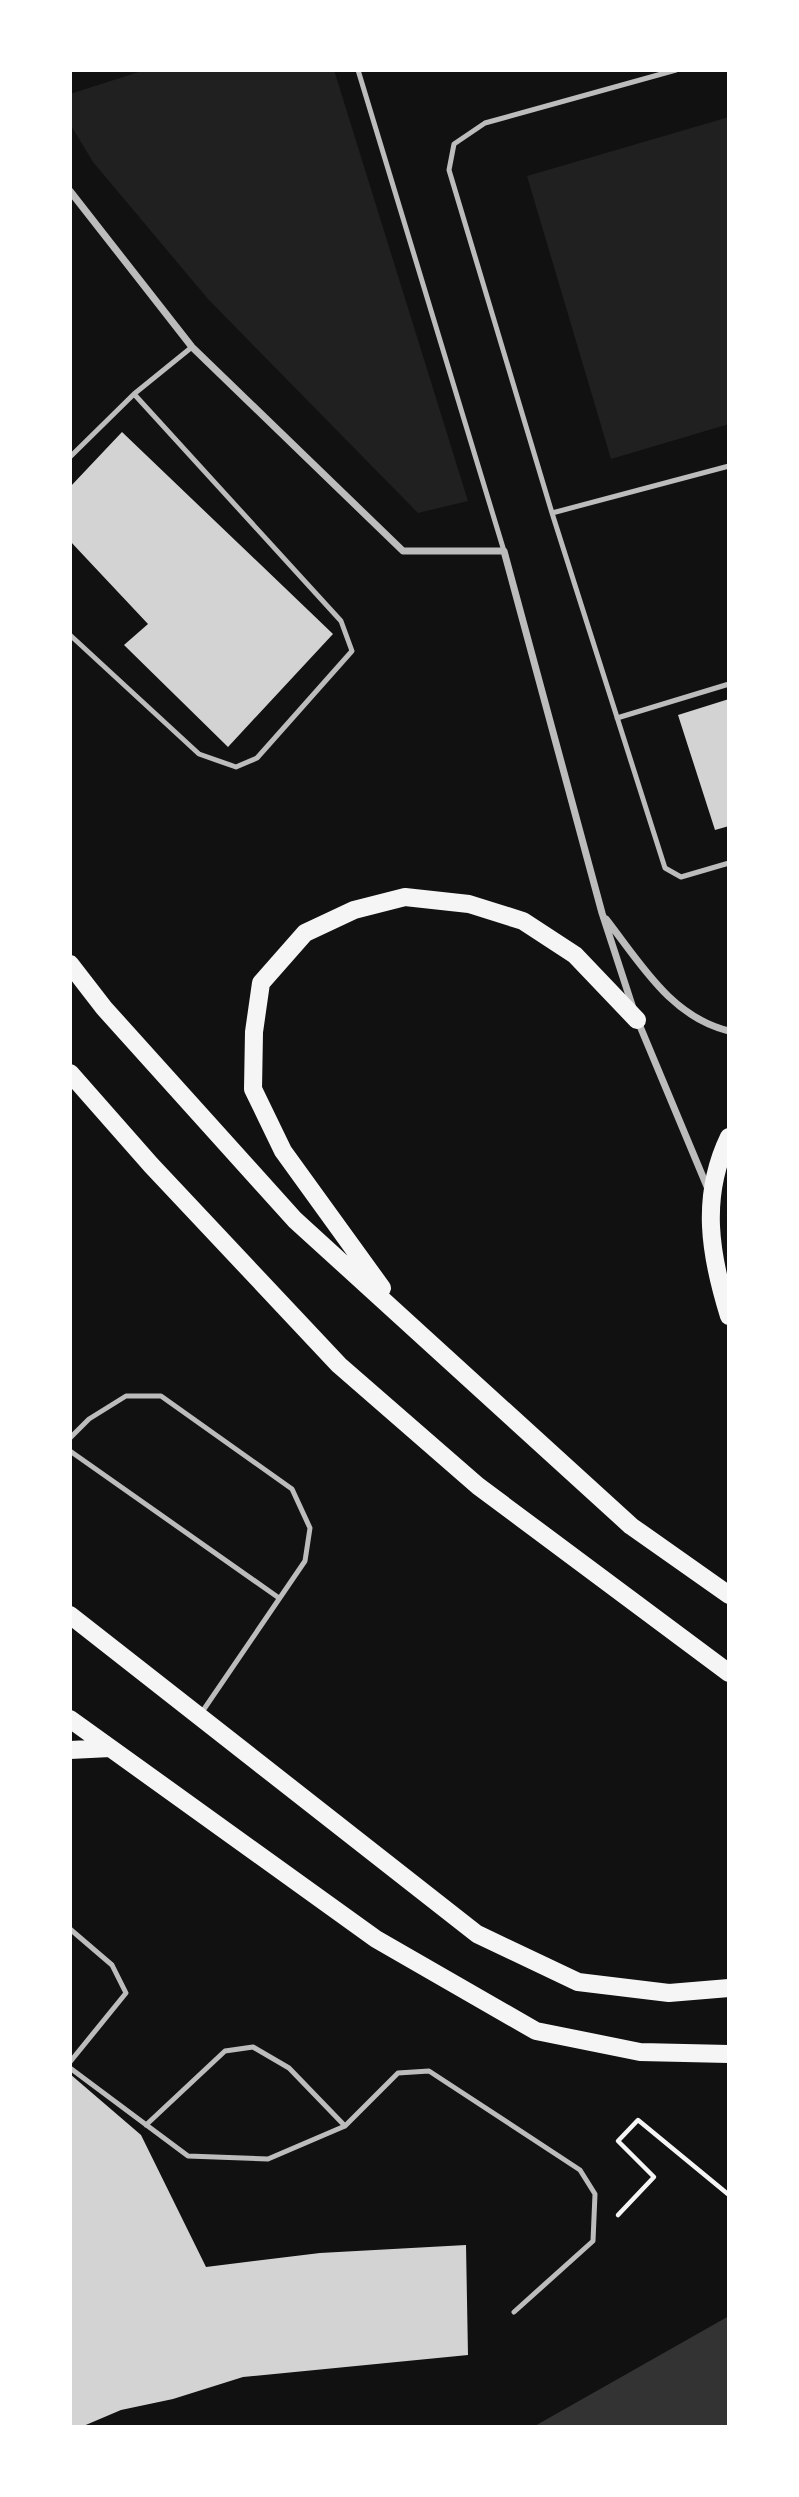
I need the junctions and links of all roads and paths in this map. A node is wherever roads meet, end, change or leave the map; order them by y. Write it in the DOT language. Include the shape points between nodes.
graph roads {
  1 [pos="358,70"];
  2 [pos="676,70"];
  3 [pos="70,191"];
  4 [pos="192,347"];
  5 [pos="134,394"];
  6 [pos="70,457"];
  7 [pos="729,466"];
  8 [pos="552,513"];
  9 [pos="504,551"];
  10 [pos="70,635"];
  11 [pos="729,684"];
  12 [pos="618,718"];
  13 [pos="729,863"];
  14 [pos="602,913"];
  15 [pos="70,964"];
  16 [pos="638,1020"];
  17 [pos="729,1031"];
  18 [pos="70,1073"];
  19 [pos="729,1137"];
  20 [pos="710,1194"];
  21 [pos="729,1316"];
  22 [pos="403,1318"];
  23 [pos="70,1438"];
  24 [pos="70,1451"];
  25 [pos="729,1595"];
  26 [pos="279,1598"];
  27 [pos="70,1615"];
  28 [pos="729,1673"];
  29 [pos="199,1717"];
  30 [pos="70,1719"];
  31 [pos="110,1748"];
  32 [pos="70,1750"];
  33 [pos="70,1929"];
  34 [pos="729,1988"];
  35 [pos="729,2054"];
  36 [pos="70,2062"];
  37 [pos="70,2068"];
  38 [pos="146,2124"];
  39 [pos="345,2126"];
  40 [pos="729,2196"];
  41 [pos="593,2241"];
  42 [pos="514,2312"];
  1 -- 9 [label="lane"];
  2 -- 8 [label="lane" via="485,123 454,144 449,170"];
  3 -- 4 [label="street"];
  4 -- 5 [label="lane"];
  4 -- 9 [label="street" via="403,551"];
  5 -- 6 [label="lane"];
  5 -- 10 [label="lane" via="341,621 352,651 257,758 236,766 199,754"];
  7 -- 8 [label="lane"];
  8 -- 12 [label="lane"];
  9 -- 14 [label="street"];
  11 -- 12 [label="lane"];
  12 -- 13 [label="lane" via="665,868 681,877"];
  14 -- 16 [label="street"];
  14 -- 17 [label="street" via="668,999 711,1027"];
  15 -- 22 [label="main road" via="104,1008 295,1220"];
  16 -- 20 [label="street"];
  16 -- 22 [label="main road" via="575,956 523,921 469,904 405,897 354,910 305,933 261,983 253,1089 284,1151"];
  18 -- 28 [label="main road" via="339,1365 478,1486"];
  19 -- 20 [label="main road"];
  20 -- 21 [label="main road" via="709,1233"];
  22 -- 25 [label="main road" via="631,1526"];
  23 -- 26 [label="lane" via="89,1419 126,1396 162,1396 292,1489 310,1528 305,1561"];
  24 -- 26 [label="lane"];
  26 -- 29 [label="lane"];
  27 -- 29 [label="main road"];
  29 -- 34 [label="main road" via="477,1934 578,1982 669,1993"];
  30 -- 31 [label="main road"];
  31 -- 32 [label="main road"];
  31 -- 35 [label="main road" via="376,1939 536,2031 639,2052"];
  33 -- 36 [label="lane" via="112,1965 126,1993"];
  37 -- 38 [label="lane"];
  38 -- 39 [label="lane" via="188,2156 268,2160"];
  38 -- 39 [label="lane" via="225,2051 253,2046 289,2068"];
  39 -- 41 [label="lane" via="398,2073 429,2071 580,2170 596,2194"];
  40 -- 41 [label="path" via="638,2120 618,2141 654,2177"];
  41 -- 42 [label="lane"];
}
